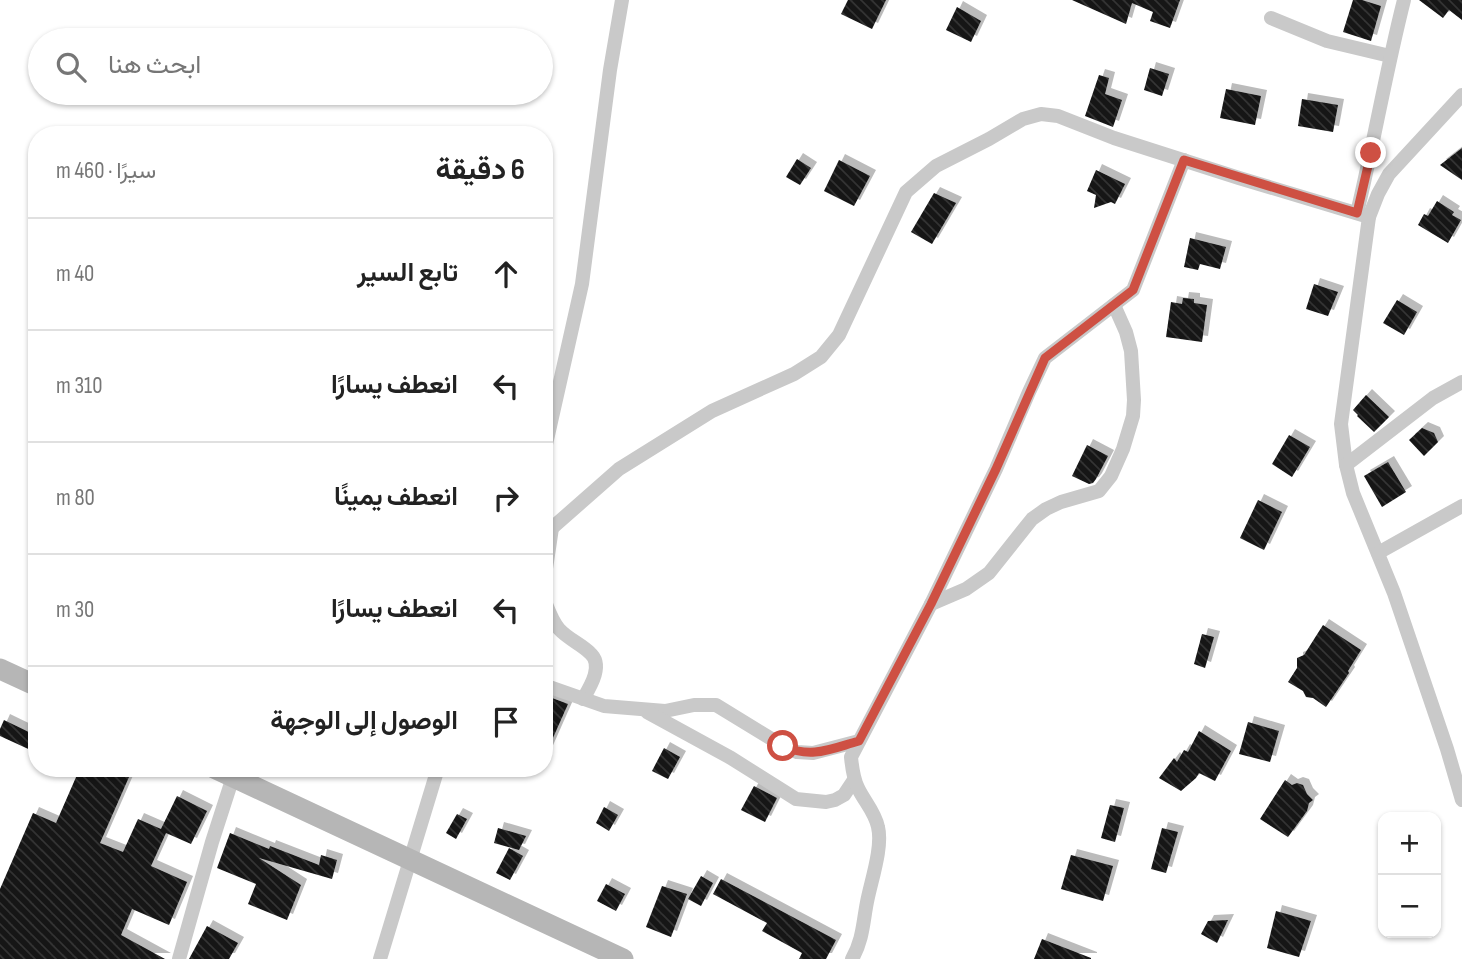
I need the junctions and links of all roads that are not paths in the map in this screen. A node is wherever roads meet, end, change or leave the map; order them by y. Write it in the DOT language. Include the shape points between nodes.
graph roads {
  1 [pos="622,0"];
  2 [pos="1404,0"];
  3 [pos="1271,18"];
  4 [pos="1390,56"];
  5 [pos="1462,94"];
  6 [pos="1184,160"];
  7 [pos="1363,215"];
  8 [pos="1114,306"];
  9 [pos="1462,382"];
  10 [pos="553,413"];
  11 [pos="1346,465"];
  12 [pos="1462,506"];
  13 [pos="553,527"];
  14 [pos="1378,552"];
  15 [pos="931,604"];
  16 [pos="553,618"];
  17 [pos="0,669"];
  18 [pos="28,682"];
  19 [pos="553,688"];
  20 [pos="583,699"];
  21 [pos="643,710"];
  22 [pos="859,741"];
  23 [pos="222,777"];
  24 [pos="232,777"];
  25 [pos="435,777"];
  26 [pos="854,780"];
  27 [pos="1462,800"];
  28 [pos="410,860"];
  29 [pos="179,959"];
  30 [pos="380,959"];
  31 [pos="624,959"];
  32 [pos="852,959"];
  1 -- 10 [label="street" via="582,284"];
  2 -- 4 [label="street"];
  3 -- 4 [label="street" via="1327,41"];
  4 -- 7 [label="street"];
  5 -- 7 [label="street" via="1389,174"];
  6 -- 7 [label="street"];
  6 -- 8 [label="street" via="1133,290"];
  6 -- 13 [label="street" via="1041,114 1023,119 936,166 905,192 839,334 821,357 712,411 619,469"];
  7 -- 11 [label="street" via="1341,424"];
  8 -- 15 [label="street" via="1045,358"];
  8 -- 15 [label="street" via="1131,351 1134,400 1133,416 1111,476 1099,491 1045,509 989,573"];
  9 -- 11 [label="street" via="1433,398"];
  11 -- 14 [label="street"];
  12 -- 14 [label="street"];
  14 -- 27 [label="street"];
  15 -- 22 [label="street"];
  16 -- 20 [label="street" via="596,663"];
  17 -- 18 [label="street"];
  19 -- 20 [label="street"];
  20 -- 21 [label="street"];
  21 -- 22 [label="street" via="716,705 797,752 813,753"];
  21 -- 26 [label="street" via="796,799 835,800"];
  22 -- 26 [label="street" via="851,757"];
  23 -- 29 [label="street" via="212,842"];
  24 -- 28 [label="street"];
  25 -- 28 [label="street"];
  26 -- 32 [label="street" via="879,828 864,926"];
  28 -- 30 [label="street"];
  28 -- 31 [label="street"];
}
